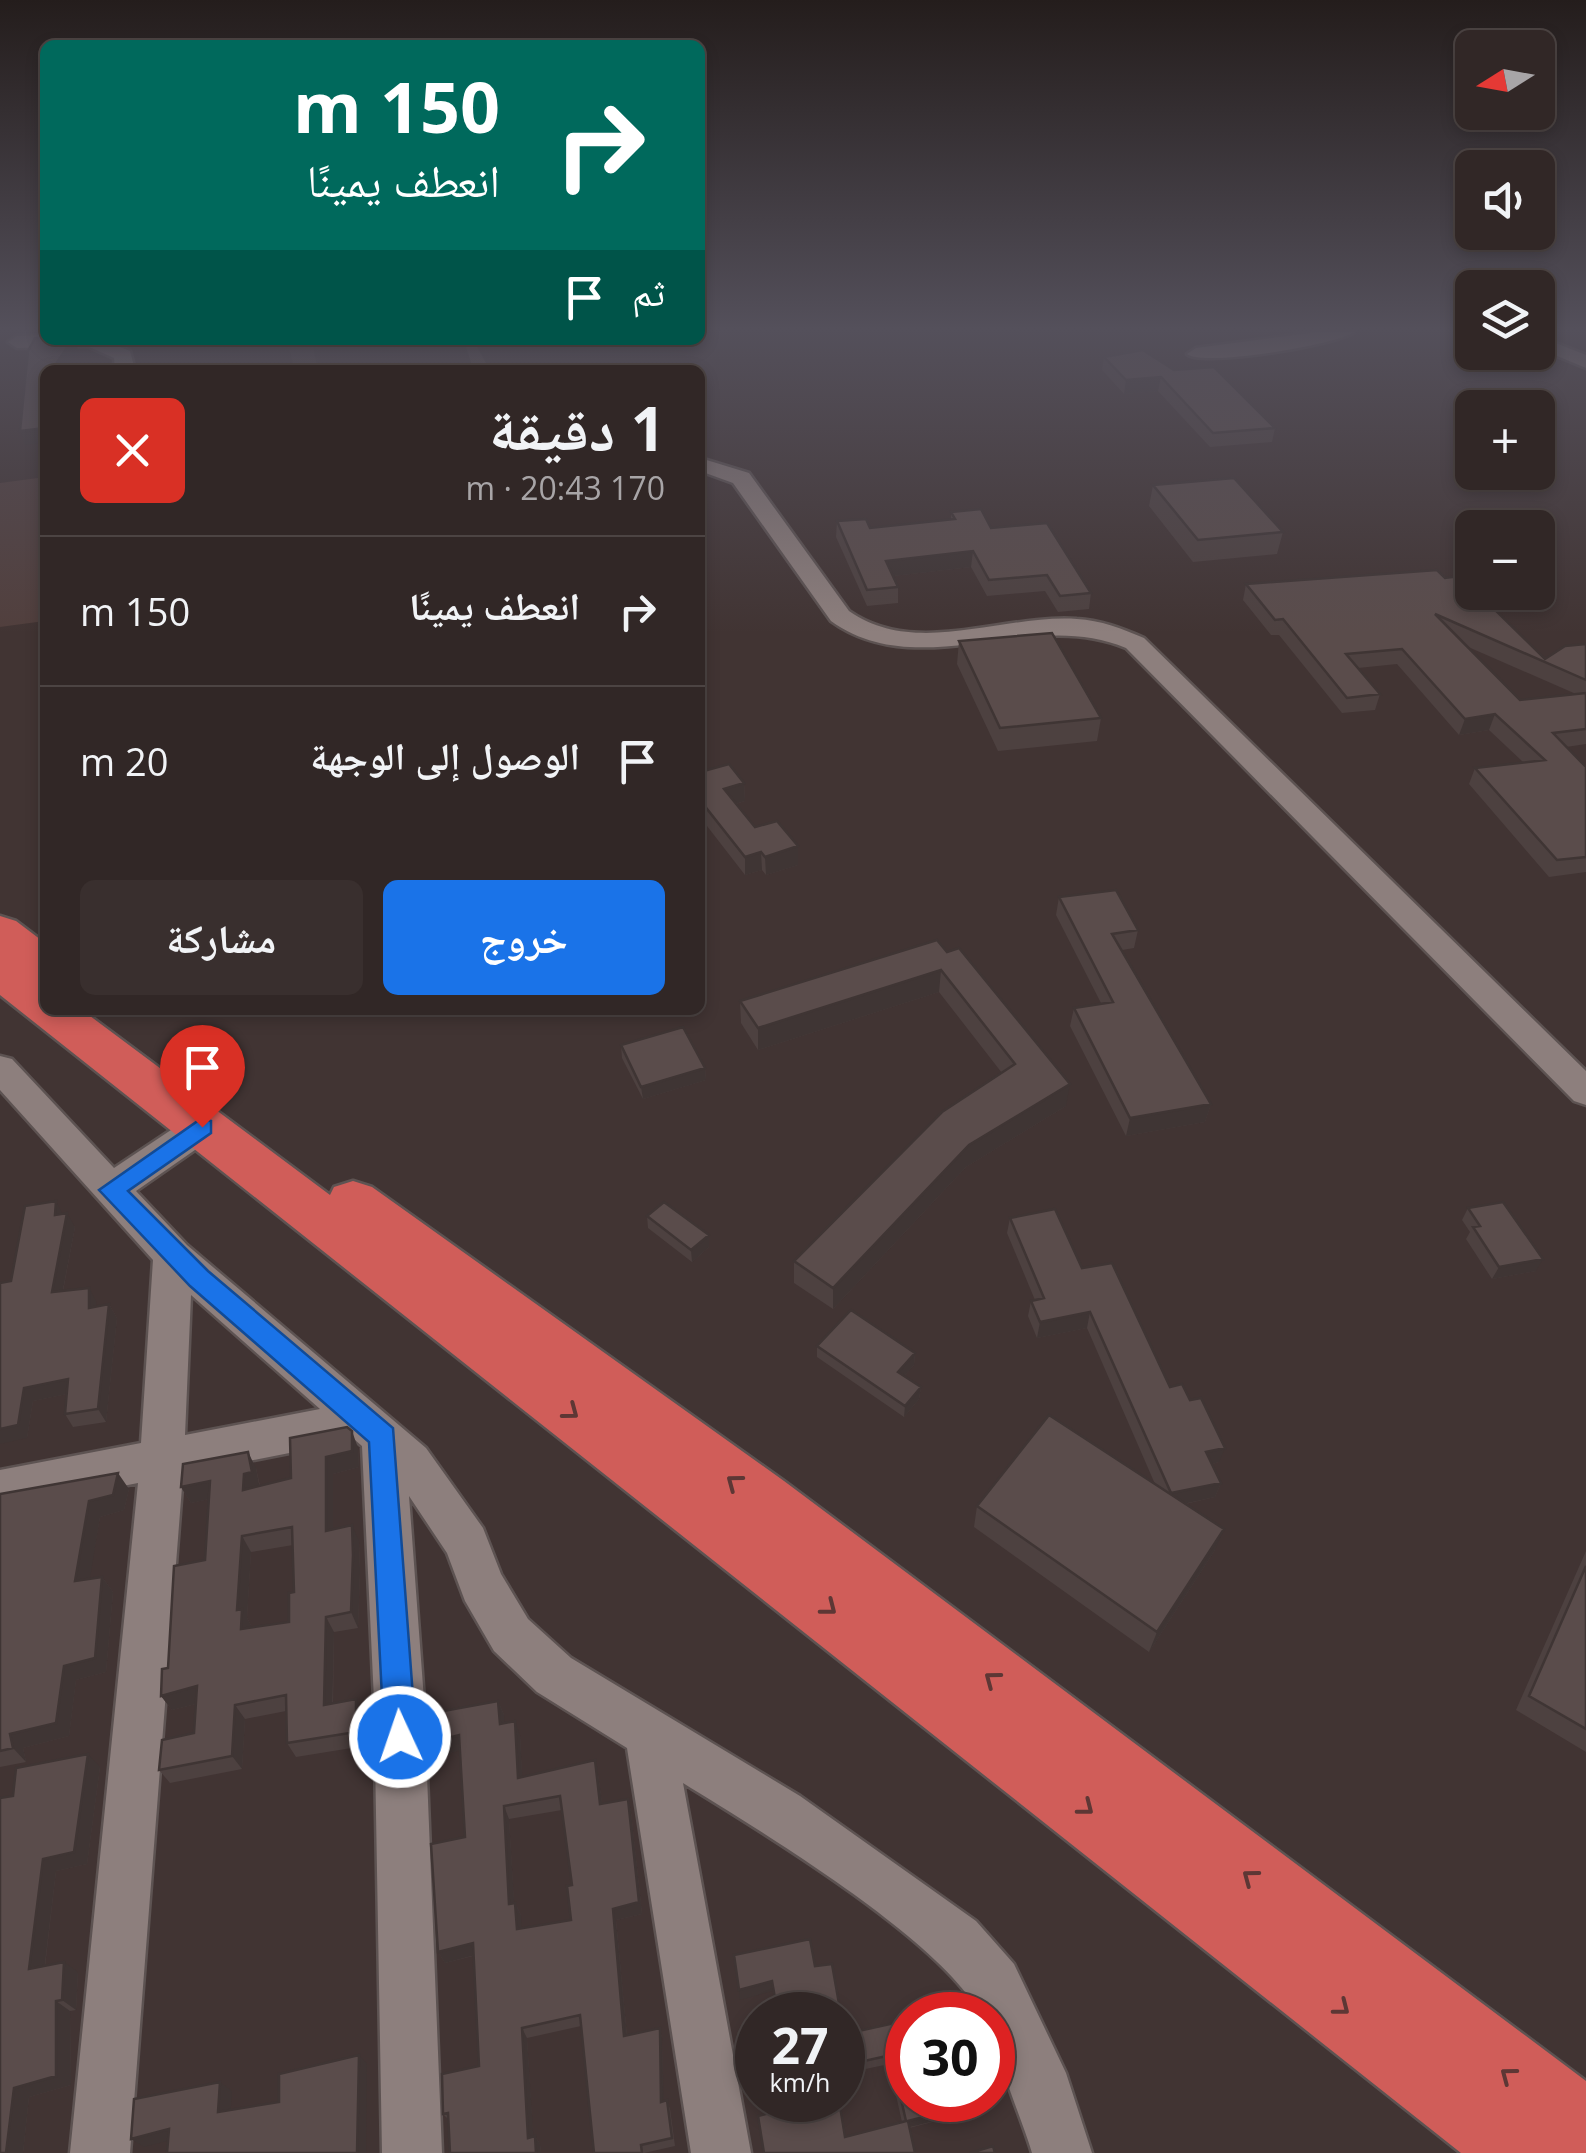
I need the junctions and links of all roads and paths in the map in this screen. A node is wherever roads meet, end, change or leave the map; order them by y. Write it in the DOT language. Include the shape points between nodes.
graph roads {
  1 [pos="705,466"];
  2 [pos="0,931"];
  3 [pos="40,962"];
  4 [pos="0,972"];
  5 [pos="40,1002"];
  6 [pos="57,1015"];
  7 [pos="109,1015"];
  8 [pos="2,1084"];
  9 [pos="1586,1092"];
  10 [pos="202,1127"];
  11 [pos="111,1190"];
  12 [pos="174,1256"];
  13 [pos="372,1428"];
  14 [pos="162,1460"];
  15 [pos="0,1490"];
  16 [pos="649,1731"];
  17 [pos="1586,2133"];
  18 [pos="100,2153"];
  19 [pos="412,2153"];
  20 [pos="721,2153"];
  21 [pos="1062,2153"];
  22 [pos="1528,2153"];
  1 -- 9 [label="street" via="741,478 840,616 862,632 916,639 1072,626 1135,643"];
  2 -- 3 [label="highway"];
  4 -- 5 [label="highway"];
  6 -- 10 [label="highway"];
  17 -- 7 [label="highway, one-way" via="761,1502"];
  8 -- 11 [label="street"];
  10 -- 11 [label="street"];
  10 -- 22 [label="highway, one-way"];
  11 -- 12 [label="street"];
  12 -- 13 [label="street"];
  12 -- 14 [label="street"];
  13 -- 14 [label="street"];
  13 -- 16 [label="street" via="441,1501 510,1635 554,1675"];
  13 -- 19 [label="street" via="398,1700"];
  14 -- 15 [label="street"];
  14 -- 18 [label="street"];
  16 -- 20 [label="street"];
  16 -- 21 [label="street" via="782,1814 957,1940 994,1984 1037,2073"];
}
